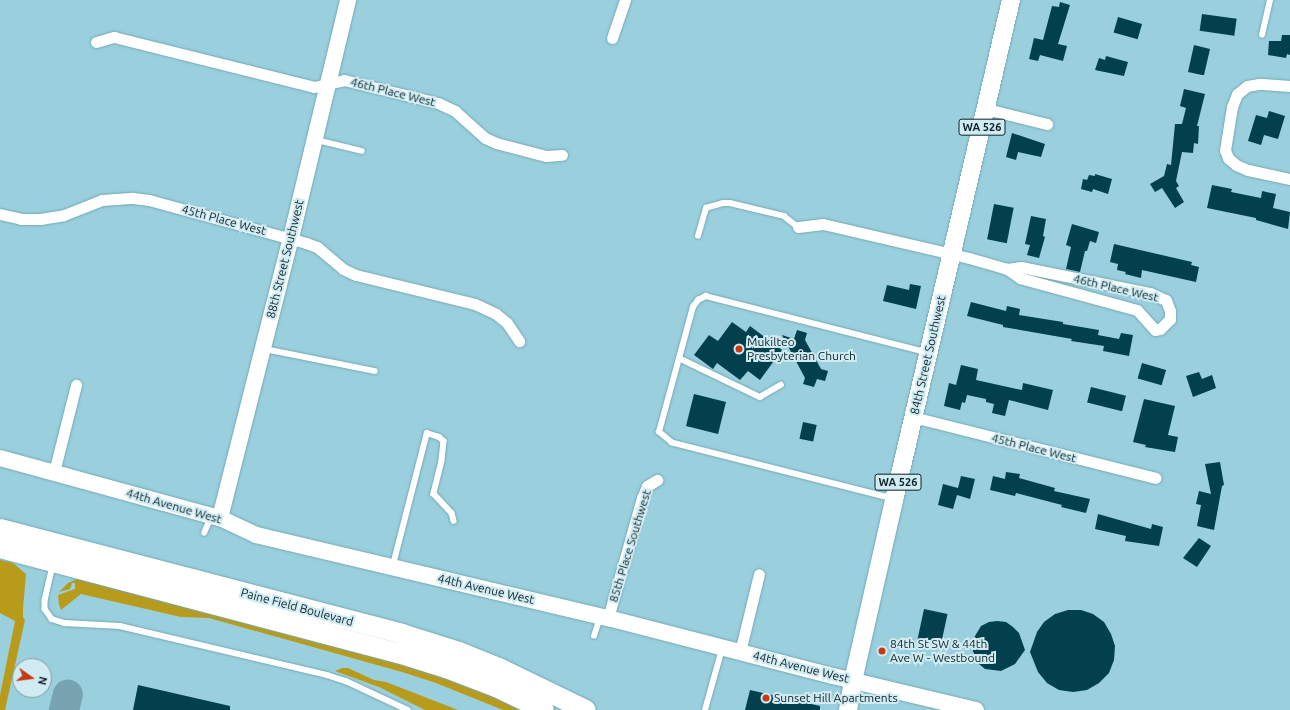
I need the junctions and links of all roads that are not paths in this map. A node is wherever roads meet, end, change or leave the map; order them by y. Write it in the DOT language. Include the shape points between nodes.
graph roads {
  1 [pos="348,0"];
  2 [pos="625,0"];
  3 [pos="1011,0"];
  4 [pos="1270,0"];
  5 [pos="1262,35"];
  6 [pos="612,38"];
  7 [pos="96,42"];
  8 [pos="328,83"];
  9 [pos="1290,86"];
  10 [pos="986,109"];
  11 [pos="1047,124"];
  12 [pos="314,140"];
  13 [pos="362,151"];
  14 [pos="562,155"];
  15 [pos="1290,179"];
  16 [pos="0,214"];
  17 [pos="798,227"];
  18 [pos="698,236"];
  19 [pos="291,238"];
  20 [pos="952,254"];
  21 [pos="1007,269"];
  22 [pos="519,341"];
  23 [pos="263,348"];
  24 [pos="928,353"];
  25 [pos="679,358"];
  26 [pos="375,371"];
  27 [pos="76,385"];
  28 [pos="781,385"];
  29 [pos="913,417"];
  30 [pos="0,458"];
  31 [pos="54,472"];
  32 [pos="1155,478"];
  33 [pos="657,480"];
  34 [pos="894,500"];
  35 [pos="215,517"];
  36 [pos="454,521"];
  37 [pos="0,529"];
  38 [pos="204,533"];
  39 [pos="0,548"];
  40 [pos="56,553"];
  41 [pos="392,567"];
  42 [pos="759,574"];
  43 [pos="605,617"];
  44 [pos="594,636"];
  45 [pos="722,647"];
  46 [pos="740,652"];
  47 [pos="853,681"];
  48 [pos="408,710"];
  49 [pos="544,710"];
  50 [pos="586,710"];
  51 [pos="705,710"];
  52 [pos="848,710"];
  53 [pos="976,710"];
  1 -- 8 [label="street, 88th Street Southwest"];
  2 -- 6 [label="street"];
  3 -- 10 [label="main road, 84th Street Southwest / WA 526"];
  4 -- 5 [label="lane"];
  7 -- 8 [label="street, 46th Place West" via="114,37 314,87"];
  8 -- 12 [label="street, 88th Street Southwest"];
  8 -- 14 [label="street, 46th Place West" via="344,80 438,103 455,111 485,138 496,143 546,156"];
  9 -- 15 [label="street" via="1259,84 1247,86 1237,94 1232,107 1225,150 1228,158 1236,165"];
  10 -- 11 [label="street"];
  10 -- 20 [label="main road, 84th Street Southwest / WA 526"];
  12 -- 13 [label="lane"];
  12 -- 19 [label="street, 88th Street Southwest"];
  16 -- 19 [label="street, 45th Place West" via="21,219 40,219 64,215 102,200 132,198"];
  17 -- 18 [label="lane" via="784,216 722,203 706,208"];
  17 -- 20 [label="street, 46th Place West" via="823,224"];
  19 -- 22 [label="street, 45th Place West" via="317,247 353,274 486,308 507,323"];
  19 -- 23 [label="street, 88th Street Southwest"];
  20 -- 21 [label="street, 46th Place West"];
  20 -- 24 [label="main road, 84th Street Southwest / WA 526"];
  21 -- 21 [label="street, 46th Place West" via="1021,267 1150,294 1166,300 1170,320 1155,330 1137,310 1020,278"];
  23 -- 26 [label="lane"];
  23 -- 35 [label="street, 88th Street Southwest"];
  24 -- 25 [label="lane" via="706,296 692,307"];
  24 -- 29 [label="main road, 84th Street Southwest / WA 526"];
  25 -- 28 [label="lane" via="760,397"];
  25 -- 34 [label="lane" via="659,432 672,443"];
  27 -- 31 [label="street"];
  29 -- 32 [label="street, 45th Place West"];
  29 -- 34 [label="main road, 84th Street Southwest / WA 526"];
  30 -- 31 [label="street, 44th Avenue West"];
  31 -- 35 [label="street, 44th Avenue West"];
  33 -- 43 [label="street, 85th Place Southwest" via="647,486 642,498"];
  34 -- 47 [label="main road, 84th Street Southwest / WA 526"];
  35 -- 38 [label="lane"];
  35 -- 41 [label="street, 44th Avenue West" via="256,535"];
  36 -- 41 [label="lane" via="452,513 434,494 444,441 427,433"];
  37 -- 40 [label="highway, Paine Field Boulevard"];
  39 -- 40 [label="highway, Paine Field Boulevard"];
  40 -- 48 [label="lane" via="45,600 45,609 52,619 64,623 120,626 327,675 346,681"];
  40 -- 49 [label="highway, Paine Field Boulevard" via="446,668 496,687"];
  40 -- 50 [label="highway, Paine Field Boulevard" via="402,634 459,652 501,669"];
  41 -- 43 [label="street, 44th Avenue West"];
  42 -- 46 [label="street"];
  43 -- 44 [label="lane"];
  43 -- 45 [label="street, 44th Avenue West"];
  45 -- 46 [label="street, 44th Avenue West"];
  45 -- 51 [label="lane"];
  46 -- 47 [label="street, 44th Avenue West"];
  47 -- 52 [label="main road, 84th Street Southwest / WA 526"];
  47 -- 53 [label="street, 44th Avenue West"];
}
